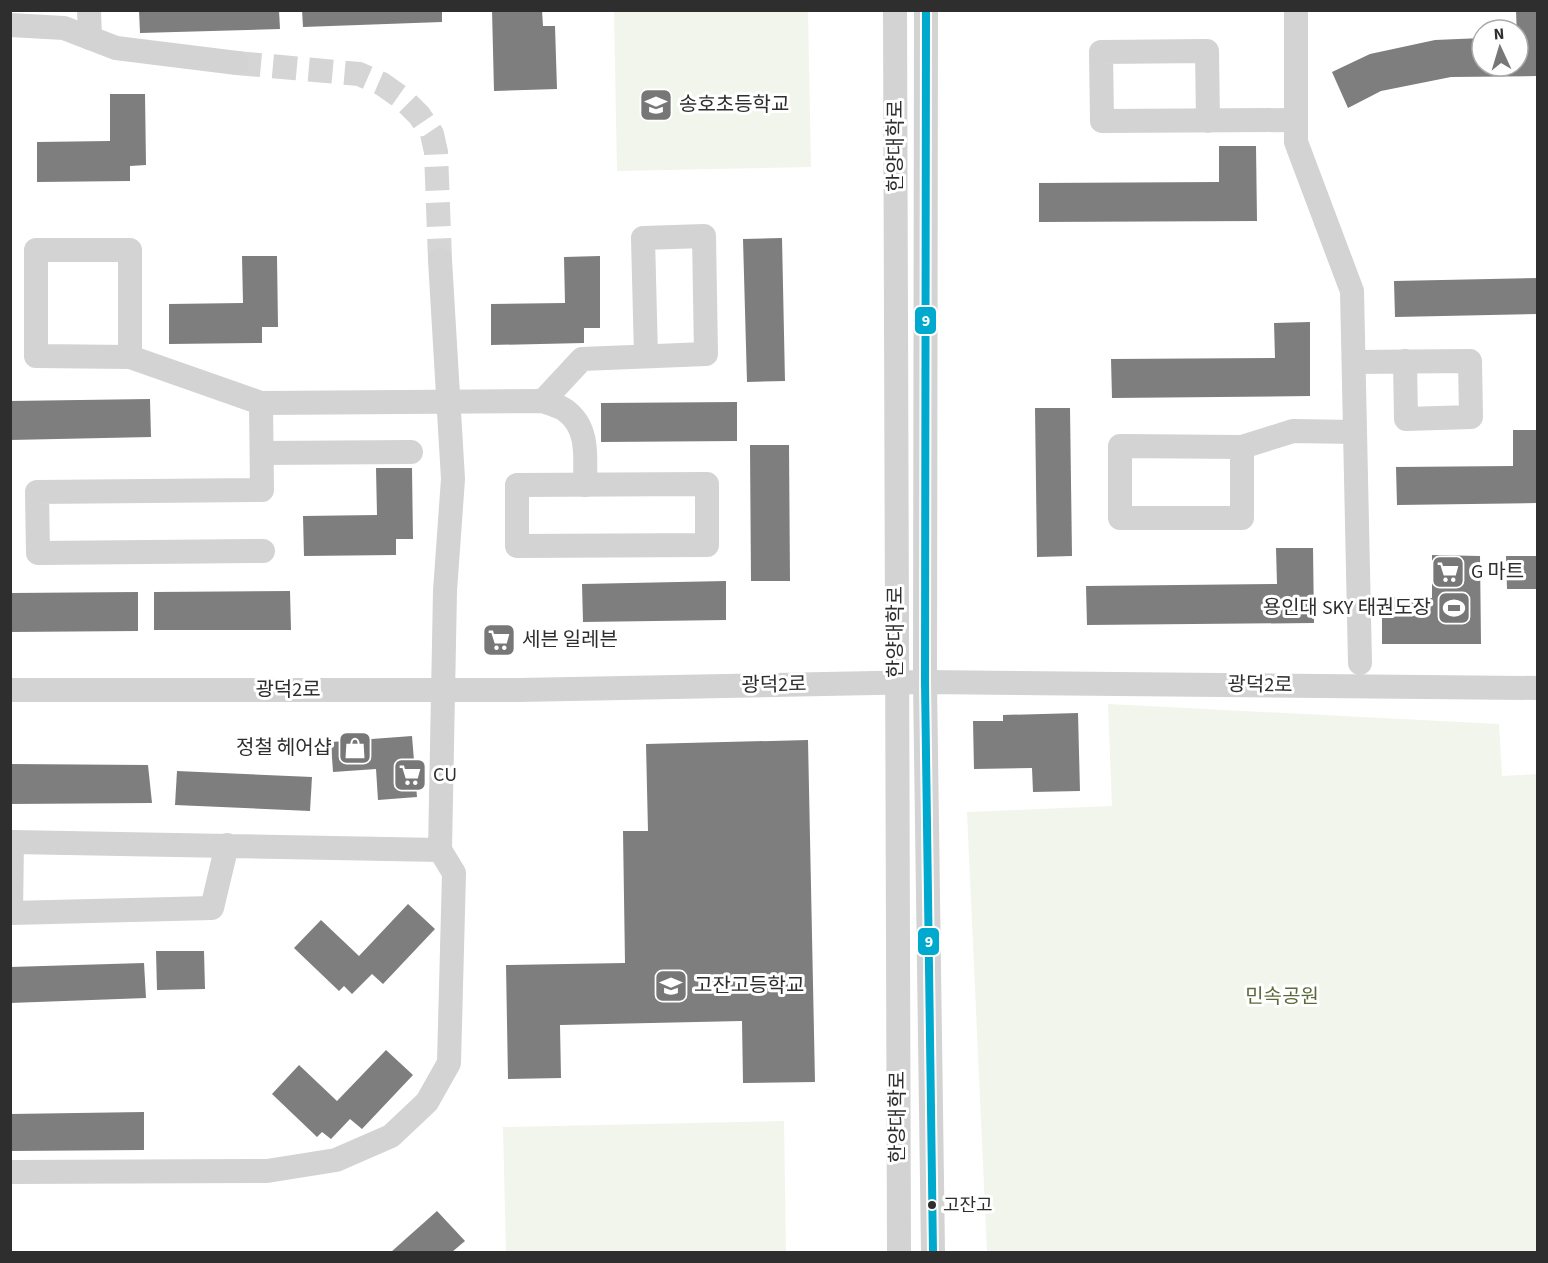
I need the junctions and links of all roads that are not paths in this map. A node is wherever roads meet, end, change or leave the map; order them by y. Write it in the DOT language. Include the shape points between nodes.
graph roads {
  1 [pos="90,10"];
  2 [pos="895,10"];
  3 [pos="926,10"];
  4 [pos="1296,10"];
  5 [pos="10,25"];
  6 [pos="90,38"];
  7 [pos="237,63"];
  8 [pos="1296,120"];
  9 [pos="1208,121"];
  10 [pos="440,260"];
  11 [pos="646,356"];
  12 [pos="129,357"];
  13 [pos="1405,361"];
  14 [pos="1354,362"];
  15 [pos="543,401"];
  16 [pos="448,402"];
  17 [pos="261,403"];
  18 [pos="1355,432"];
  19 [pos="1242,447"];
  20 [pos="411,452"];
  21 [pos="262,453"];
  22 [pos="585,485"];
  23 [pos="263,551"];
  24 [pos="1360,663"];
  25 [pos="897,682"];
  26 [pos="925,682"];
  27 [pos="1538,688"];
  28 [pos="10,690"];
  29 [pos="442,690"];
  30 [pos="227,845"];
  31 [pos="440,850"];
  32 [pos="10,1172"];
  33 [pos="899,1252"];
  34 [pos="933,1252"];
  1 -- 6 [label="street"];
  2 -- 25 [label="street, 한양대학로"];
  3 -- 26 [label="street, 한양대학로"];
  4 -- 8 [label="street"];
  5 -- 6 [label="street" via="64,28"];
  6 -- 7 [label="street" via="116,48"];
  8 -- 9 [label="street"];
  8 -- 14 [label="street" via="1296,142 1352,291"];
  9 -- 9 [label="street" via="1207,51 1101,52 1102,121"];
  10 -- 16 [label="street"];
  11 -- 11 [label="street" via="643,237 704,236 706,354"];
  11 -- 15 [label="street" via="582,359"];
  12 -- 12 [label="street" via="36,356 36,250 130,250"];
  12 -- 17 [label="street"];
  13 -- 14 [label="street"];
  14 -- 18 [label="street"];
  15 -- 16 [label="street"];
  15 -- 22 [label="street" via="565,410 579,424 585,440"];
  16 -- 17 [label="street"];
  16 -- 29 [label="street" via="453,479"];
  17 -- 21 [label="street"];
  18 -- 19 [label="street" via="1293,431"];
  18 -- 24 [label="street"];
  19 -- 19 [label="street" via="1120,446 1120,518 1242,518"];
  20 -- 21 [label="street"];
  21 -- 23 [label="street" via="262,490 38,492 38,553"];
  22 -- 22 [label="street" via="707,484 707,544 518,546 517,485"];
  25 -- 26 [label="street, 광덕2로"];
  25 -- 29 [label="street, 광덕2로"];
  25 -- 33 [label="street, 한양대학로"];
  26 -- 27 [label="street, 광덕2로"];
  26 -- 34 [label="street, 한양대학로"];
  28 -- 29 [label="street, 광덕2로"];
  29 -- 31 [label="street"];
  30 -- 30 [label="street" via="12,842 11,913 212,908"];
  30 -- 31 [label="street"];
  31 -- 32 [label="street" via="454,873 449,1064 427,1102 390,1136 336,1160 267,1171"];
}
